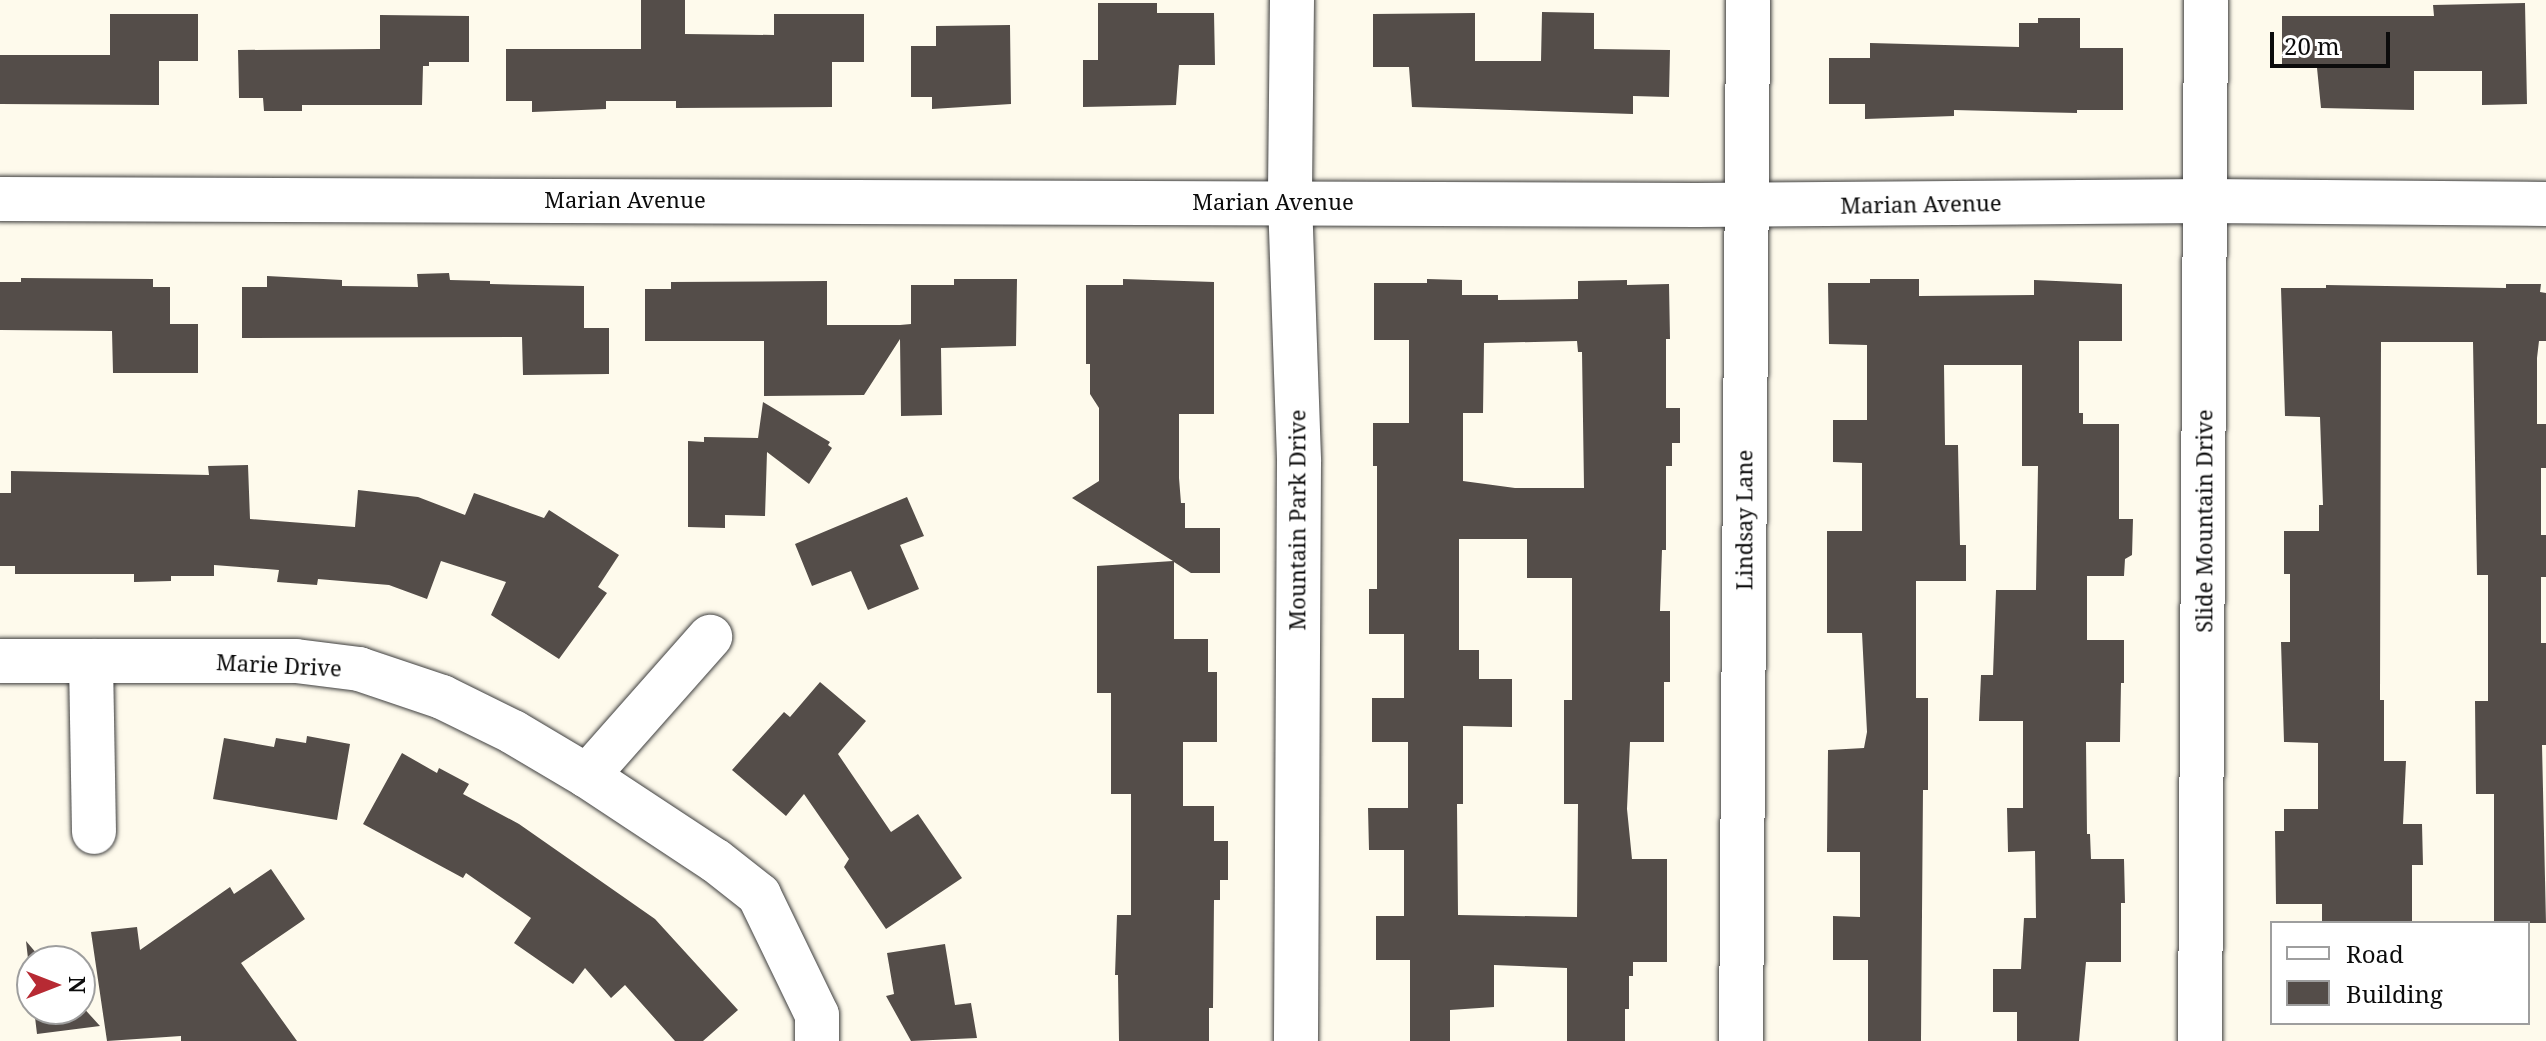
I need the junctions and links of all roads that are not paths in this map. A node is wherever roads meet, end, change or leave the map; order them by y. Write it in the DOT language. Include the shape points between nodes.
graph roads {
  1 [pos="1292,0"];
  2 [pos="1748,0"];
  3 [pos="2206,0"];
  4 [pos="0,199"];
  5 [pos="1290,201"];
  6 [pos="2206,201"];
  7 [pos="2546,204"];
  8 [pos="1746,205"];
  9 [pos="710,637"];
  10 [pos="0,661"];
  11 [pos="91,661"];
  12 [pos="587,776"];
  13 [pos="94,832"];
  14 [pos="817,1041"];
  15 [pos="1296,1041"];
  16 [pos="1741,1041"];
  17 [pos="2200,1041"];
  1 -- 5 [label="street, Mountain Park Drive"];
  2 -- 8 [label="street, Lindsay Lane"];
  3 -- 6 [label="street, Slide Mountain Drive"];
  4 -- 5 [label="street, Marian Avenue"];
  5 -- 8 [label="street, Marian Avenue"];
  5 -- 15 [label="street, Mountain Park Drive" via="1299,462"];
  6 -- 7 [label="street, Marian Avenue"];
  6 -- 8 [label="street, Marian Avenue"];
  6 -- 17 [label="street, Slide Mountain Drive"];
  8 -- 16 [label="street, Lindsay Lane"];
  9 -- 12 [label="street"];
  10 -- 11 [label="street, Marie Drive"];
  11 -- 12 [label="street, Marie Drive" via="296,661 359,669 442,697"];
  11 -- 13 [label="street"];
  12 -- 14 [label="street, Marie Drive" via="759,895 817,1015"];
}
